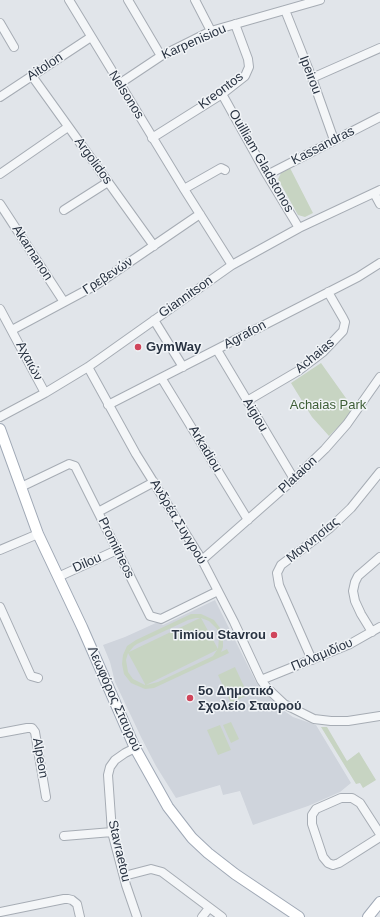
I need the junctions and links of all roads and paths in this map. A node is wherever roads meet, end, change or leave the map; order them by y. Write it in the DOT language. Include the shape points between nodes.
graph roads {
  1 [pos="68,0"];
  2 [pos="128,0"];
  3 [pos="194,0"];
  4 [pos="320,0"];
  5 [pos="285,10"];
  6 [pos="0,23"];
  7 [pos="235,24"];
  8 [pos="211,31"];
  9 [pos="2,33"];
  10 [pos="91,37"];
  11 [pos="14,47"];
  12 [pos="380,48"];
  13 [pos="160,56"];
  14 [pos="32,76"];
  15 [pos="312,78"];
  16 [pos="119,84"];
  17 [pos="222,94"];
  18 [pos="0,97"];
  19 [pos="380,117"];
  20 [pos="68,127"];
  21 [pos="152,138"];
  22 [pos="334,140"];
  23 [pos="225,170"];
  24 [pos="0,174"];
  25 [pos="267,175"];
  26 [pos="108,182"];
  27 [pos="184,189"];
  28 [pos="377,191"];
  29 [pos="0,204"];
  30 [pos="380,204"];
  31 [pos="64,210"];
  32 [pos="200,214"];
  33 [pos="299,228"];
  34 [pos="154,246"];
  35 [pos="380,263"];
  36 [pos="232,265"];
  37 [pos="328,292"];
  38 [pos="64,302"];
  39 [pos="0,308"];
  40 [pos="154,320"];
  41 [pos="12,330"];
  42 [pos="217,350"];
  43 [pos="88,367"];
  44 [pos="183,367"];
  45 [pos="380,377"];
  46 [pos="162,379"];
  47 [pos="46,393"];
  48 [pos="247,401"];
  49 [pos="108,405"];
  50 [pos="0,417"];
  51 [pos="0,429"];
  52 [pos="380,472"];
  53 [pos="294,479"];
  54 [pos="154,482"];
  55 [pos="21,487"];
  56 [pos="98,512"];
  57 [pos="248,520"];
  58 [pos="38,534"];
  59 [pos="0,550"];
  60 [pos="117,550"];
  61 [pos="380,557"];
  62 [pos="202,560"];
  63 [pos="58,577"];
  64 [pos="218,590"];
  65 [pos="0,607"];
  66 [pos="380,627"];
  67 [pos="372,632"];
  68 [pos="312,660"];
  69 [pos="38,678"];
  70 [pos="261,680"];
  71 [pos="380,716"];
  72 [pos="0,733"];
  73 [pos="135,748"];
  74 [pos="46,798"];
  75 [pos="112,832"];
  76 [pos="380,835"];
  77 [pos="64,836"];
  78 [pos="124,876"];
  79 [pos="380,902"];
  80 [pos="209,908"];
  81 [pos="0,912"];
  82 [pos="80,917"];
  83 [pos="138,917"];
  84 [pos="202,917"];
  85 [pos="222,917"];
  86 [pos="299,917"];
  87 [pos="368,917"];
  1 -- 10 [label="street, Nelsonos"];
  2 -- 13 [label="street"];
  3 -- 8 [label="street"];
  4 -- 5 [label="street, Karpenisiou"];
  5 -- 7 [label="street, Karpenisiou"];
  5 -- 15 [label="street, Ipeirou"];
  6 -- 9 [label="street"];
  7 -- 8 [label="street, Karpenisiou"];
  7 -- 17 [label="street, Kreontos" via="249,67 241,80"];
  8 -- 13 [label="street, Karpenisiou"];
  9 -- 11 [label="street"];
  10 -- 14 [label="street, Aitolon"];
  10 -- 16 [label="street, Nelsonos"];
  12 -- 15 [label="street"];
  13 -- 16 [label="street, Karpenisiou"];
  14 -- 18 [label="street, Aitolon"];
  14 -- 20 [label="street, Argolidos"];
  15 -- 22 [label="street, Ipeirou"];
  16 -- 21 [label="street, Nelsonos"];
  17 -- 21 [label="street, Kreontos"];
  17 -- 25 [label="street, Ouilliam Gladstonos"];
  19 -- 22 [label="street, Kassandras"];
  20 -- 24 [label="street"];
  20 -- 26 [label="street, Argolidos"];
  21 -- 27 [label="street, Nelsonos"];
  22 -- 25 [label="street, Kassandras"];
  23 -- 27 [label="street" via="220,168"];
  25 -- 33 [label="street, Ouilliam Gladstonos"];
  26 -- 31 [label="street"];
  26 -- 34 [label="street, Argolidos"];
  27 -- 32 [label="street, Nelsonos"];
  28 -- 30 [label="street"];
  28 -- 33 [label="street, Giannitson"];
  29 -- 38 [label="street, Akarnanon"];
  32 -- 34 [label="street, Γρεβενών"];
  32 -- 36 [label="street, Nelsonos"];
  33 -- 36 [label="street, Giannitson"];
  34 -- 38 [label="street, Γρεβενών" via="96,285"];
  35 -- 37 [label="street, Agrafon"];
  36 -- 40 [label="street, Giannitson"];
  37 -- 42 [label="street, Agrafon"];
  37 -- 48 [label="street, Achaias" via="345,322 343,331 323,352 298,371"];
  38 -- 41 [label="street, Γρεβενών"];
  39 -- 41 [label="street, Αχαιών"];
  40 -- 43 [label="street, Giannitson"];
  40 -- 44 [label="street"];
  41 -- 47 [label="street, Αχαιών"];
  42 -- 44 [label="street, Agrafon"];
  42 -- 48 [label="street, Aigiou"];
  43 -- 47 [label="street, Giannitson"];
  43 -- 49 [label="street, Ανδρέα Συγγρού"];
  44 -- 46 [label="street, Agrafon"];
  45 -- 53 [label="street, Plataion" via="347,424"];
  46 -- 49 [label="street, Agrafon"];
  46 -- 57 [label="street, Arkadiou"];
  47 -- 50 [label="street, Giannitson"];
  48 -- 53 [label="street, Aigiou"];
  49 -- 54 [label="street, Ανδρέα Συγγρού"];
  51 -- 55 [label="main road, Λεωφόρος Σταυρού"];
  52 -- 68 [label="street, Μαγνησίας" via="351,508 330,528 281,566 277,573 279,585"];
  53 -- 57 [label="street, Plataion"];
  54 -- 56 [label="street"];
  54 -- 62 [label="street, Ανδρέα Συγγρού"];
  55 -- 56 [label="street, Promitheos" via="69,464 75,466"];
  55 -- 58 [label="main road, Λεωφόρος Σταυρού"];
  56 -- 60 [label="street, Promitheos"];
  57 -- 62 [label="street, Plataion"];
  58 -- 59 [label="street"];
  58 -- 63 [label="main road, Λεωφόρος Σταυρού"];
  60 -- 63 [label="street, Dilou"];
  60 -- 64 [label="street, Promitheos" via="150,616 162,619"];
  61 -- 67 [label="street" via="358,576 353,590 355,601"];
  62 -- 64 [label="street, Ανδρέα Συγγρού"];
  63 -- 73 [label="main road, Λεωφόρος Σταυρού"];
  64 -- 70 [label="street, Ανδρέα Συγγρού"];
  65 -- 69 [label="street" via="31,676"];
  66 -- 67 [label="street, Παλαμιδίου"];
  67 -- 68 [label="street, Παλαμιδίου"];
  68 -- 70 [label="street, Παλαμιδίου"];
  70 -- 71 [label="street, Ανδρέα Συγγρού" via="284,704 314,719 348,721"];
  72 -- 74 [label="street, Alpeon" via="27,728 32,728 35,732"];
  73 -- 75 [label="street, Stavraetou" via="121,756 112,764 109,771"];
  73 -- 86 [label="main road, Λεωφόρος Σταυρού" via="168,807 192,838 235,874"];
  75 -- 77 [label="street"];
  75 -- 78 [label="street, Stavraetou"];
  76 -- 76 [label="street" via="333,865 323,857 312,824 312,815 316,809 341,798 352,798 360,803"];
  78 -- 80 [label="street" via="152,869 162,872"];
  78 -- 83 [label="street, Stavraetou"];
  79 -- 87 [label="main road"];
  80 -- 84 [label="street"];
  80 -- 85 [label="street"];
  81 -- 82 [label="street" via="68,899 77,904"];
}
